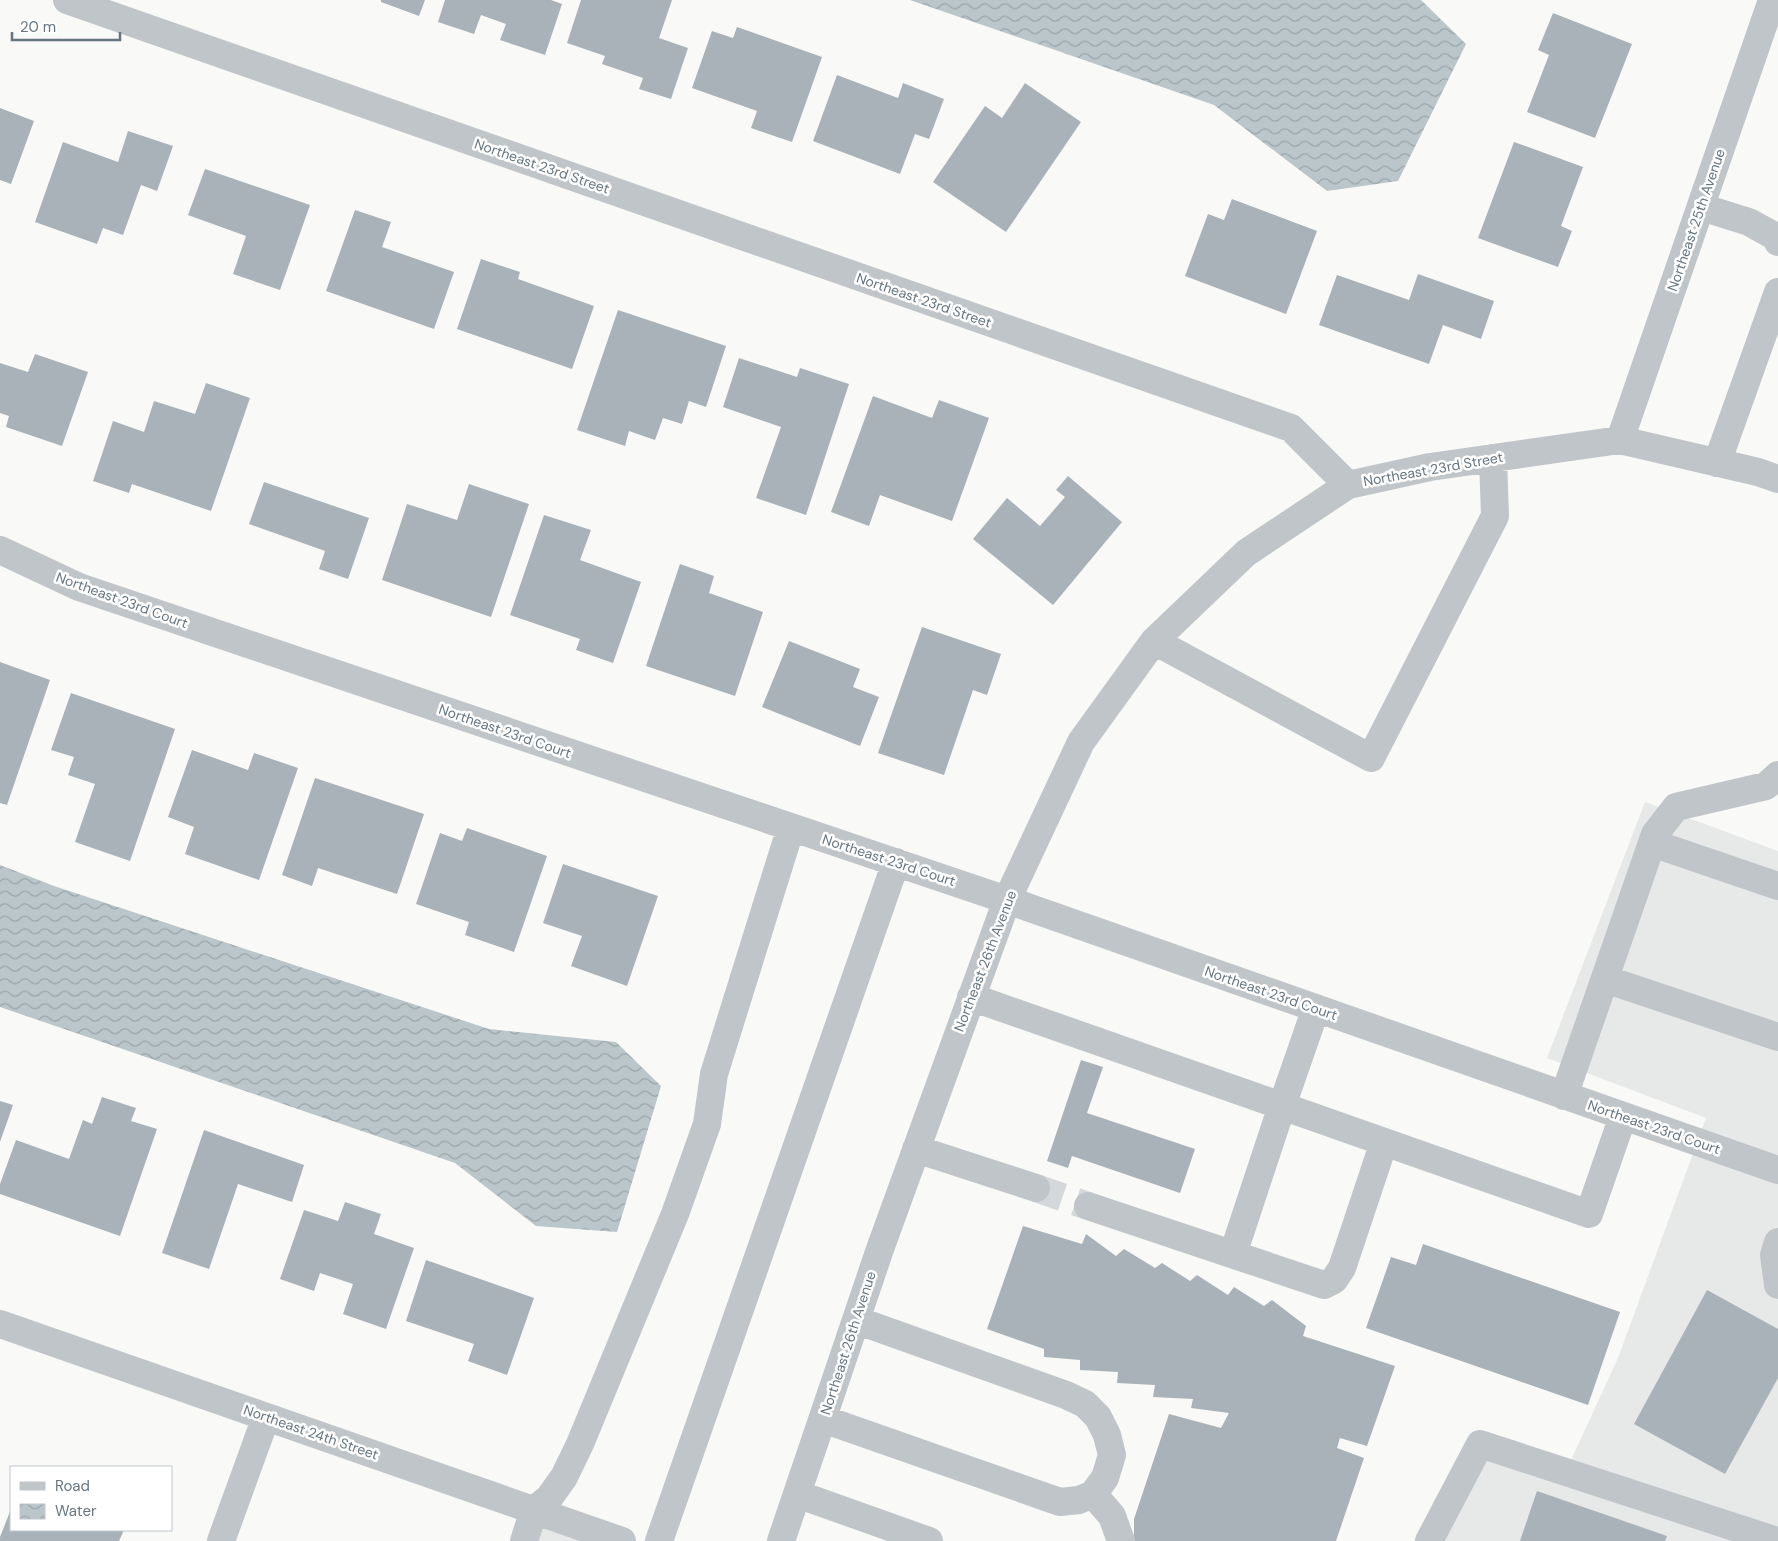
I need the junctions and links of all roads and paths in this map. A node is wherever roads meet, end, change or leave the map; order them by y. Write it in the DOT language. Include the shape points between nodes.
graph roads {
  1 [pos="68,0"];
  2 [pos="1772,0"];
  3 [pos="1701,206"];
  4 [pos="1778,242"];
  5 [pos="1778,292"];
  6 [pos="1767,358"];
  7 [pos="1620,440"];
  8 [pos="1493,458"];
  9 [pos="1717,462"];
  10 [pos="1778,479"];
  11 [pos="1348,485"];
  12 [pos="0,550"];
  13 [pos="1154,642"];
  14 [pos="1778,775"];
  15 [pos="791,827"];
  16 [pos="1652,842"];
  17 [pos="896,862"];
  18 [pos="1778,886"];
  19 [pos="1007,900"];
  20 [pos="1605,979"];
  21 [pos="971,997"];
  22 [pos="1316,1008"];
  23 [pos="1778,1037"];
  24 [pos="1564,1096"];
  25 [pos="1282,1106"];
  26 [pos="1623,1116"];
  27 [pos="1384,1142"];
  28 [pos="916,1148"];
  29 [pos="1778,1170"];
  30 [pos="1036,1188"];
  31 [pos="1088,1206"];
  32 [pos="1778,1242"];
  33 [pos="1233,1254"];
  34 [pos="1778,1285"];
  35 [pos="856,1320"];
  36 [pos="0,1324"];
  37 [pos="266,1417"];
  38 [pos="823,1419"];
  39 [pos="797,1494"];
  40 [pos="1093,1494"];
  41 [pos="534,1510"];
  42 [pos="1774,1537"];
  43 [pos="221,1541"];
  44 [pos="524,1541"];
  45 [pos="622,1541"];
  46 [pos="659,1541"];
  47 [pos="782,1541"];
  48 [pos="929,1541"];
  49 [pos="1120,1541"];
  50 [pos="1429,1541"];
  1 -- 11 [label="street, Northeast 23rd Street" via="1291,428"];
  2 -- 3 [label="street, Northeast 25th Avenue"];
  3 -- 4 [label="street" via="1749,222 1776,237"];
  3 -- 7 [label="street, Northeast 25th Avenue"];
  5 -- 6 [label="street"];
  6 -- 9 [label="street"];
  7 -- 8 [label="street, Northeast 23rd Street"];
  7 -- 9 [label="street, Northeast 23rd Street"];
  8 -- 11 [label="street, Northeast 23rd Street" via="1430,467"];
  8 -- 13 [label="street" via="1496,516 1371,758"];
  9 -- 10 [label="street, Northeast 23rd Street"];
  11 -- 13 [label="street, Northeast 26th Avenue" via="1246,553"];
  12 -- 15 [label="street, Northeast 23rd Court" via="79,587"];
  13 -- 19 [label="street, Northeast 26th Avenue" via="1081,742"];
  14 -- 16 [label="street" via="1766,786 1676,808"];
  15 -- 17 [label="street, Northeast 23rd Court"];
  15 -- 41 [label="street" via="714,1074 707,1124 675,1214 580,1444 564,1477 549,1498"];
  16 -- 18 [label="street"];
  16 -- 20 [label="street"];
  17 -- 19 [label="street, Northeast 23rd Court"];
  17 -- 46 [label="street"];
  19 -- 21 [label="street, Northeast 26th Avenue"];
  19 -- 22 [label="street, Northeast 23rd Court"];
  20 -- 23 [label="street"];
  20 -- 24 [label="street"];
  21 -- 25 [label="street"];
  21 -- 28 [label="street, Northeast 26th Avenue"];
  22 -- 24 [label="street, Northeast 23rd Court"];
  22 -- 25 [label="street"];
  24 -- 26 [label="street, Northeast 23rd Court"];
  25 -- 27 [label="street"];
  25 -- 33 [label="street"];
  26 -- 27 [label="street" via="1589,1214"];
  26 -- 29 [label="street, Northeast 23rd Court"];
  27 -- 33 [label="street" via="1342,1268 1334,1280 1324,1285"];
  28 -- 30 [label="street"];
  28 -- 35 [label="street, Northeast 26th Avenue"];
  31 -- 33 [label="street"];
  32 -- 34 [label="street" via="1774,1255"];
  35 -- 38 [label="street, Northeast 26th Avenue"];
  35 -- 40 [label="street" via="1085,1404 1098,1417 1112,1455 1105,1478"];
  36 -- 37 [label="street, Northeast 24th Street"];
  37 -- 41 [label="street, Northeast 24th Street"];
  37 -- 43 [label="street"];
  38 -- 39 [label="street, Northeast 26th Avenue"];
  38 -- 40 [label="street" via="1060,1502 1079,1500"];
  39 -- 47 [label="street, Northeast 26th Avenue"];
  39 -- 48 [label="street"];
  40 -- 49 [label="street" via="1112,1516"];
  41 -- 44 [label="street"];
  41 -- 45 [label="street, Northeast 24th Street"];
  42 -- 50 [label="street" via="1480,1444"];
}
